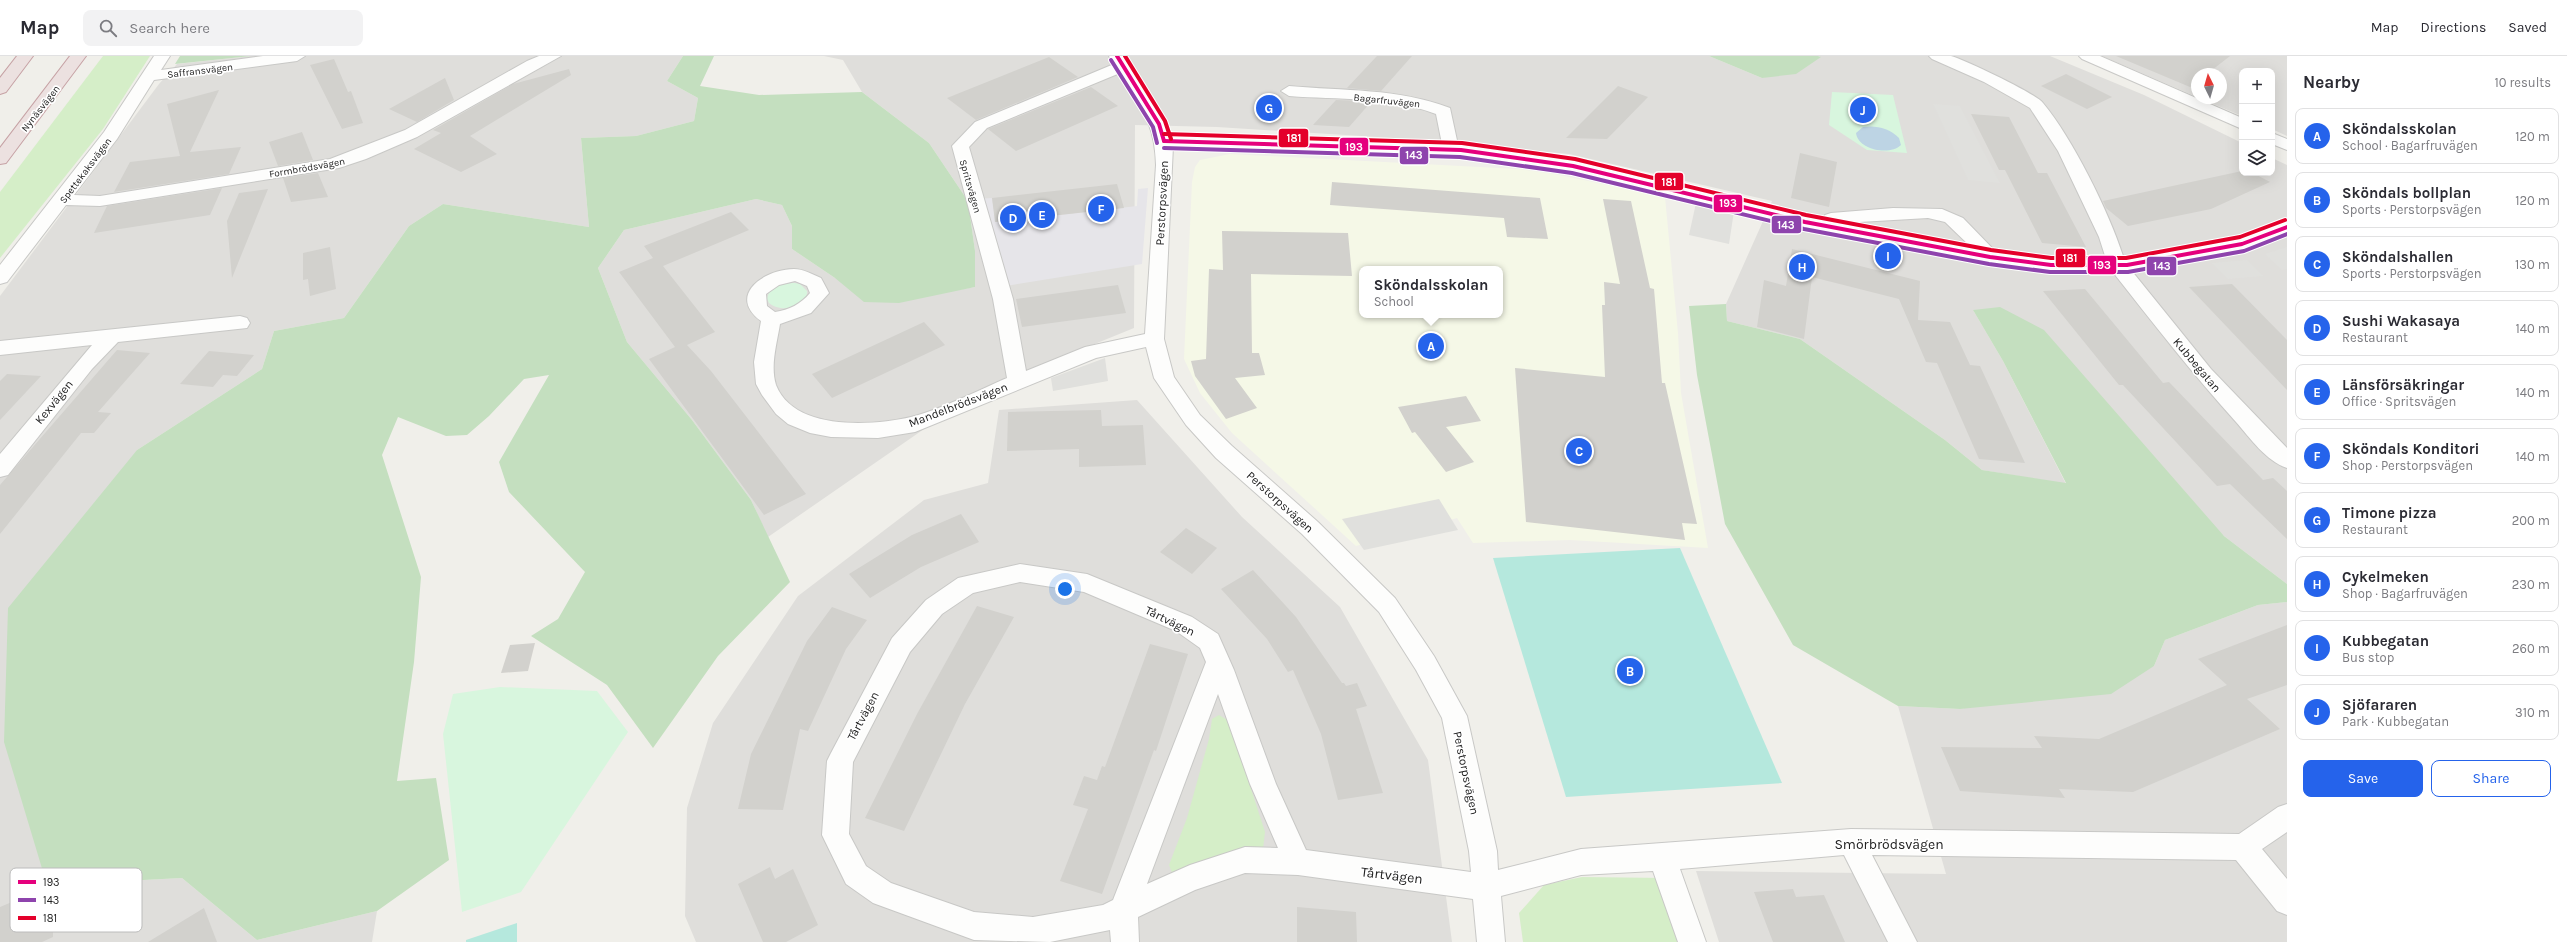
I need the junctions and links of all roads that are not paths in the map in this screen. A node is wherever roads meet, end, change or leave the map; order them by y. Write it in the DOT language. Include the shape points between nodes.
graph roads {
  1 [pos="26,56"];
  2 [pos="78,56"];
  3 [pos="162,56"];
  4 [pos="296,56"];
  5 [pos="552,56"];
  6 [pos="1937,56"];
  7 [pos="2087,56"];
  8 [pos="1121,61"];
  9 [pos="151,76"];
  10 [pos="0,89"];
  11 [pos="1289,91"];
  12 [pos="2239,123"];
  13 [pos="2275,139"];
  14 [pos="1164,141"];
  15 [pos="2287,145"];
  16 [pos="1451,150"];
  17 [pos="0,159"];
  18 [pos="62,200"];
  19 [pos="1805,222"];
  20 [pos="2287,227"];
  21 [pos="1990,258"];
  22 [pos="2117,265"];
  23 [pos="0,278"];
  24 [pos="771,319"];
  25 [pos="240,323"];
  26 [pos="111,337"];
  27 [pos="1154,339"];
  28 [pos="0,348"];
  29 [pos="1018,382"];
  30 [pos="2287,460"];
  31 [pos="0,469"];
  32 [pos="1218,663"];
  33 [pos="2287,816"];
  34 [pos="1851,842"];
  35 [pos="2243,847"];
  36 [pos="1662,858"];
  37 [pos="1298,862"];
  38 [pos="1486,887"];
  39 [pos="2287,901"];
  40 [pos="1123,910"];
  41 [pos="1125,942"];
  42 [pos="1491,942"];
  43 [pos="1692,942"];
  44 [pos="1903,942"];
  1 -- 10 [label="highway"];
  2 -- 17 [label="highway, Nynäsvägen"];
  3 -- 9 [label="street, Spettekaksvägen"];
  4 -- 9 [label="street, Saffransvägen"];
  5 -- 18 [label="street, Formbrödsvägen" via="533,64 404,137 359,157 333,164 100,201"];
  6 -- 22 [label="street, Kubbegatan" via="1990,79 2036,106 2066,151 2108,237"];
  7 -- 12 [label="street"];
  8 -- 14 [label="street, Perstorpsvägen" via="1159,124"];
  8 -- 29 [label="street, Spritsvägen" via="981,125 960,146 1003,299"];
  9 -- 18 [label="street, Spettekaksvägen"];
  11 -- 16 [label="street, Bagarfruvägen" via="1383,98 1433,105 1444,110"];
  13 -- 15 [label="street"];
  14 -- 16 [label="street"];
  14 -- 27 [label="street, Perstorpsvägen"];
  16 -- 19 [label="street" via="1573,166"];
  18 -- 23 [label="street, Spettekaksvägen"];
  19 -- 21 [label="street"];
  19 -- 21 [label="street" via="1931,212 1950,217 1969,232"];
  20 -- 22 [label="street" via="2242,244"];
  21 -- 22 [label="street" via="2051,266"];
  22 -- 30 [label="street, Kubbegatan" via="2204,374 2270,446"];
  24 -- 29 [label="street, Mandelbrödsvägen" via="764,362 766,384 783,410 795,419 810,425 831,429 878,430 915,424"];
  25 -- 26 [label="street" via="172,327"];
  26 -- 28 [label="street"];
  26 -- 31 [label="street, Kexvägen" via="85,364"];
  27 -- 29 [label="street, Mandelbrödsvägen" via="1092,352"];
  27 -- 38 [label="street, Perstorpsvägen" via="1164,378 1193,420 1224,452 1310,528 1387,605 1425,663 1454,716 1483,851"];
  32 -- 37 [label="street, Tårtvägen" via="1263,784"];
  32 -- 40 [label="street"];
  32 -- 40 [label="street, Tårtvägen" via="1209,641 1184,624 1087,583 1020,573 966,585 934,607 901,645 840,761 836,835 856,875 883,893 974,926 1033,931 1105,918"];
  33 -- 35 [label="street"];
  34 -- 35 [label="street, Smörbrödsvägen"];
  34 -- 36 [label="street, Smörbrödsvägen"];
  34 -- 44 [label="street"];
  35 -- 39 [label="street"];
  36 -- 38 [label="street, Smörbrödsvägen" via="1580,862"];
  36 -- 43 [label="street"];
  37 -- 38 [label="street, Tårtvägen"];
  37 -- 40 [label="street, Tårtvägen" via="1245,860 1190,878"];
  38 -- 42 [label="street, Perstorpsvägen"];
  40 -- 41 [label="street"];
}
